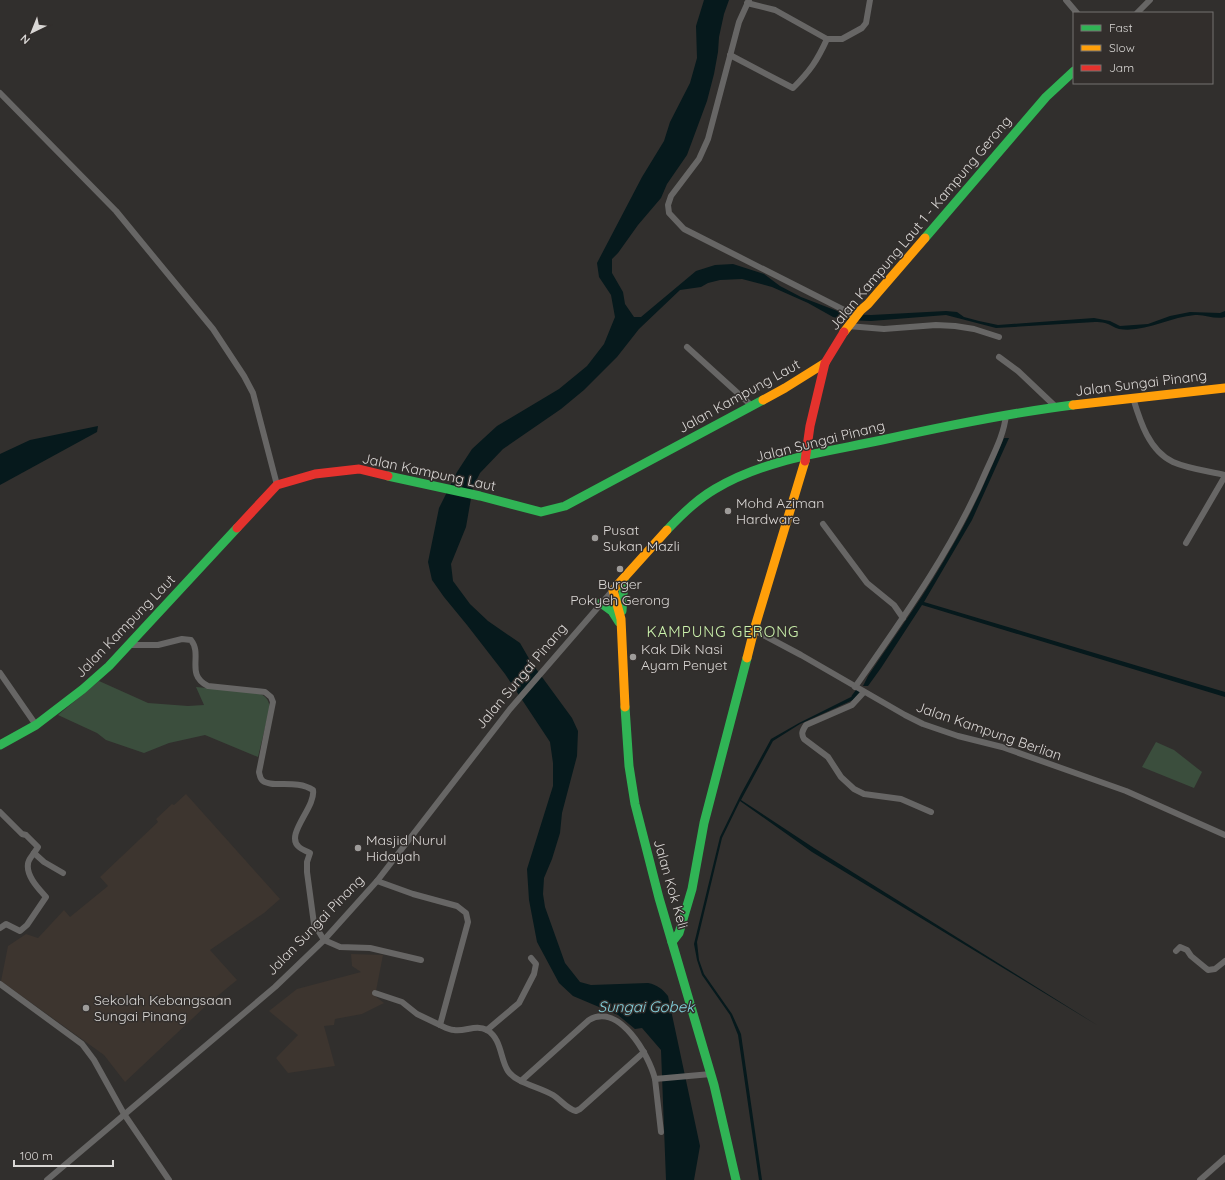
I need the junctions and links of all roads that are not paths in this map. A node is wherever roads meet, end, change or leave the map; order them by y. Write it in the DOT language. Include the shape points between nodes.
graph roads {
  1 [pos="870,0"];
  2 [pos="1066,0"];
  3 [pos="1150,0"];
  4 [pos="748,2"];
  5 [pos="1076,12"];
  6 [pos="1137,12"];
  7 [pos="827,39"];
  8 [pos="730,55"];
  9 [pos="1073,71"];
  10 [pos="0,93"];
  11 [pos="852,321"];
  12 [pos="999,337"];
  13 [pos="687,347"];
  14 [pos="999,357"];
  15 [pos="824,363"];
  16 [pos="1225,388"];
  17 [pos="1133,398"];
  18 [pos="752,406"];
  19 [pos="1056,407"];
  20 [pos="1006,415"];
  21 [pos="807,456"];
  22 [pos="1225,475"];
  23 [pos="278,485"];
  24 [pos="823,524"];
  25 [pos="1186,543"];
  26 [pos="624,578"];
  27 [pos="612,590"];
  28 [pos="601,603"];
  29 [pos="903,618"];
  30 [pos="621,623"];
  31 [pos="754,630"];
  32 [pos="130,645"];
  33 [pos="0,673"];
  34 [pos="856,687"];
  35 [pos="864,692"];
  36 [pos="36,725"];
  37 [pos="0,745"];
  38 [pos="0,812"];
  39 [pos="931,812"];
  40 [pos="1225,835"];
  41 [pos="34,853"];
  42 [pos="63,873"];
  43 [pos="377,881"];
  44 [pos="0,928"];
  45 [pos="324,940"];
  46 [pos="672,942"];
  47 [pos="1176,951"];
  48 [pos="531,958"];
  49 [pos="421,960"];
  50 [pos="1225,961"];
  51 [pos="0,984"];
  52 [pos="374,993"];
  53 [pos="440,1025"];
  54 [pos="487,1030"];
  55 [pos="644,1052"];
  56 [pos="706,1074"];
  57 [pos="658,1078"];
  58 [pos="521,1081"];
  59 [pos="124,1114"];
  60 [pos="661,1132"];
  61 [pos="1225,1158"];
  62 [pos="47,1180"];
  63 [pos="169,1180"];
  64 [pos="736,1180"];
  65 [pos="1200,1180"];
  1 -- 7 [label="street" via="866,23 862,28 842,39"];
  2 -- 5 [label="street"];
  3 -- 6 [label="street"];
  4 -- 7 [label="street" via="775,10"];
  4 -- 8 [label="street" via="739,22"];
  7 -- 8 [label="street" via="817,60 793,88"];
  8 -- 11 [label="street" via="708,139 699,159 671,196 669,213 684,229 848,312"];
  9 -- 11 [label="street, Jalan Kampung Laut 1 - Kampung Gerong" via="1033,112"];
  10 -- 23 [label="street" via="116,211 213,329 253,393"];
  11 -- 12 [label="street" via="884,329 955,326"];
  11 -- 15 [label="street, Jalan Kampung Laut 1 - Kampung Gerong"];
  13 -- 18 [label="street"];
  14 -- 19 [label="street" via="1018,371"];
  15 -- 18 [label="street, Jalan Kampung Laut"];
  15 -- 21 [label="street, Jalan Kampung Laut 1 - Kampung Gerong" via="810,426"];
  16 -- 17 [label="street, Jalan Sungai Pinang"];
  17 -- 19 [label="street, Jalan Sungai Pinang"];
  17 -- 22 [label="street" via="1146,433 1164,457 1189,467"];
  18 -- 23 [label="street, Jalan Kampung Laut" via="565,506 541,512 359,469 315,474"];
  19 -- 20 [label="street, Jalan Sungai Pinang"];
  20 -- 21 [label="street, Jalan Sungai Pinang"];
  20 -- 29 [label="street" via="1005,429 978,489 954,536"];
  21 -- 26 [label="street, Jalan Sungai Pinang" via="752,472 703,497 660,538"];
  21 -- 31 [label="street, Jalan Kampung Laut 1 - Kampung Gerong"];
  22 -- 25 [label="street"];
  23 -- 32 [label="street, Jalan Kampung Laut"];
  24 -- 29 [label="street" via="868,583 894,605"];
  26 -- 27 [label="street, Jalan Sungai Pinang"];
  26 -- 30 [label="street"];
  27 -- 28 [label="street, Jalan Sungai Pinang"];
  27 -- 30 [label="street, Jalan Kok Keli"];
  28 -- 30 [label="street" via="614,613"];
  28 -- 43 [label="street, Jalan Sungai Pinang" via="510,709"];
  29 -- 34 [label="street"];
  30 -- 46 [label="street, Jalan Kok Keli" via="632,788"];
  31 -- 34 [label="street, Jalan Kampung Berlian"];
  31 -- 46 [label="street, Jalan Kampung Laut 1 - Kampung Gerong" via="704,823 692,889 679,933"];
  32 -- 36 [label="street, Jalan Kampung Laut" via="83,689"];
  32 -- 45 [label="street" via="158,645 182,639 191,640 194,644 196,675 202,683 208,686 265,692 271,697 273,702 260,778 269,783 290,783 313,790 310,804 294,837 299,847 310,853 307,872 314,924"];
  33 -- 36 [label="street"];
  34 -- 35 [label="street, Jalan Kampung Berlian"];
  35 -- 39 [label="street" via="852,705 806,725 803,730 804,739 828,757 841,777 854,789 864,794 901,799"];
  35 -- 40 [label="street, Jalan Kampung Berlian" via="923,724 1002,747 1126,791"];
  36 -- 37 [label="street, Jalan Kampung Laut"];
  38 -- 41 [label="street" via="38,847"];
  41 -- 42 [label="street"];
  41 -- 44 [label="street" via="28,864 28,871 33,882 46,897 27,925 20,930 6,924"];
  43 -- 45 [label="street, Jalan Sungai Pinang"];
  43 -- 53 [label="street" via="457,906 466,913 468,922"];
  45 -- 49 [label="street" via="340,948 370,948"];
  45 -- 59 [label="street, Jalan Sungai Pinang" via="276,987"];
  46 -- 56 [label="street, Jalan Kok Keli"];
  47 -- 50 [label="street" via="1180,947 1187,950 1208,970 1215,969"];
  48 -- 54 [label="street" via="536,964 536,970 521,1000"];
  51 -- 59 [label="street" via="82,1044 94,1060"];
  52 -- 53 [label="street" via="402,1002 417,1014"];
  53 -- 54 [label="street" via="453,1030"];
  54 -- 58 [label="street" via="499,1046 508,1071"];
  55 -- 57 [label="street"];
  55 -- 58 [label="street" via="578,1110 573,1110 551,1094"];
  55 -- 58 [label="street" via="618,1021 599,1016 589,1020"];
  56 -- 57 [label="street"];
  56 -- 64 [label="street, Jalan Kok Keli" via="728,1142"];
  57 -- 60 [label="street"];
  59 -- 62 [label="street, Jalan Sungai Pinang"];
  59 -- 63 [label="street"];
  61 -- 65 [label="street"];
}
